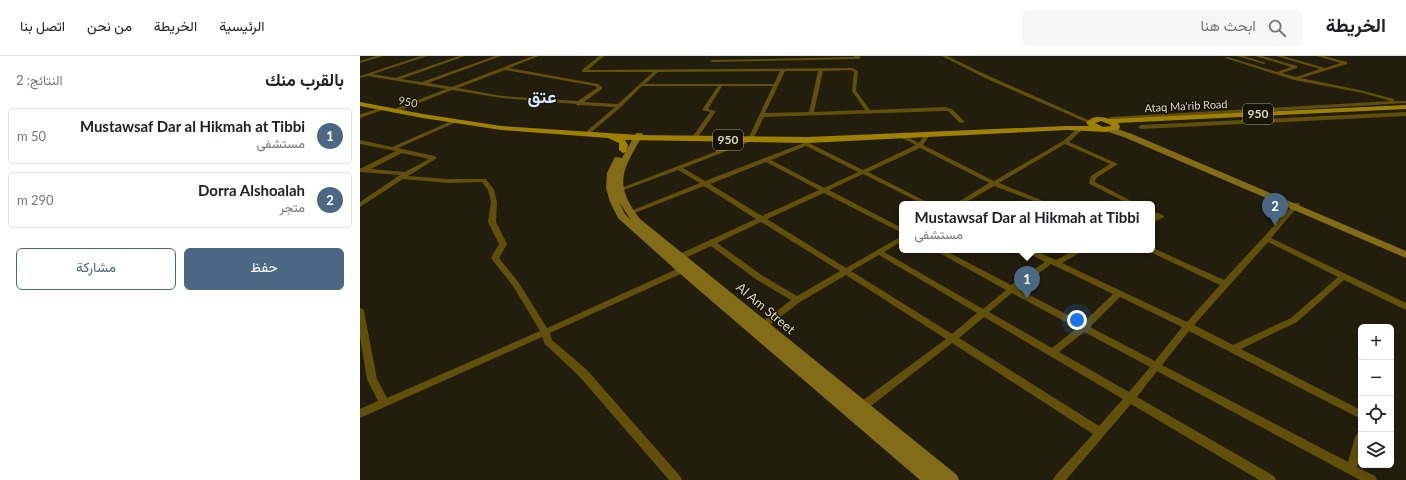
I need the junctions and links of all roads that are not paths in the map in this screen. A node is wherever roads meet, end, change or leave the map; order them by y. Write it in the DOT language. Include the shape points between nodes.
graph roads {
  1 [pos="375,56"];
  2 [pos="381,56"];
  3 [pos="425,56"];
  4 [pos="463,56"];
  5 [pos="481,56"];
  6 [pos="537,56"];
  7 [pos="602,56"];
  8 [pos="715,56"];
  9 [pos="856,56"];
  10 [pos="944,56"];
  11 [pos="952,56"];
  12 [pos="1239,56"];
  13 [pos="1278,56"];
  14 [pos="1305,56"];
  15 [pos="1319,56"];
  16 [pos="497,57"];
  17 [pos="750,58"];
  18 [pos="785,58"];
  19 [pos="1227,58"];
  20 [pos="1256,58"];
  21 [pos="712,60"];
  22 [pos="1292,60"];
  23 [pos="360,61"];
  24 [pos="1245,64"];
  25 [pos="505,69"];
  26 [pos="821,69"];
  27 [pos="1325,69"];
  28 [pos="783,70"];
  29 [pos="1288,70"];
  30 [pos="656,71"];
  31 [pos="704,71"];
  32 [pos="1278,73"];
  33 [pos="369,74"];
  34 [pos="360,77"];
  35 [pos="396,79"];
  36 [pos="1296,79"];
  37 [pos="423,83"];
  38 [pos="642,85"];
  39 [pos="720,85"];
  40 [pos="776,85"];
  41 [pos="454,88"];
  42 [pos="360,100"];
  43 [pos="1406,102"];
  44 [pos="360,104"];
  45 [pos="578,104"];
  46 [pos="1402,105"];
  47 [pos="619,106"];
  48 [pos="383,108"];
  49 [pos="397,109"];
  50 [pos="1406,110"];
  51 [pos="868,111"];
  52 [pos="811,114"];
  53 [pos="1406,114"];
  54 [pos="762,115"];
  55 [pos="360,116"];
  56 [pos="456,121"];
  57 [pos="962,122"];
  58 [pos="1105,124"];
  59 [pos="1141,127"];
  60 [pos="1082,128"];
  61 [pos="589,132"];
  62 [pos="901,135"];
  63 [pos="927,135"];
  64 [pos="608,136"];
  65 [pos="696,136"];
  66 [pos="750,139"];
  67 [pos="632,140"];
  68 [pos="360,142"];
  69 [pos="807,142"];
  70 [pos="1065,142"];
  71 [pos="919,146"];
  72 [pos="392,149"];
  73 [pos="401,151"];
  74 [pos="767,160"];
  75 [pos="679,168"];
  76 [pos="362,170"];
  77 [pos="864,172"];
  78 [pos="404,176"];
  79 [pos="993,183"];
  80 [pos="704,184"];
  81 [pos="619,190"];
  82 [pos="824,190"];
  83 [pos="922,201"];
  84 [pos="963,201"];
  85 [pos="1040,201"];
  86 [pos="1128,201"];
  87 [pos="360,205"];
  88 [pos="1295,205"];
  89 [pos="630,213"];
  90 [pos="1155,214"];
  91 [pos="761,219"];
  92 [pos="1155,220"];
  93 [pos="899,229"];
  94 [pos="1266,238"];
  95 [pos="899,240"];
  96 [pos="712,242"];
  97 [pos="1406,250"];
  98 [pos="879,252"];
  99 [pos="1155,252"];
  100 [pos="944,253"];
  101 [pos="1034,253"];
  102 [pos="1074,253"];
  103 [pos="1406,254"];
  104 [pos="680,257"];
  105 [pos="1054,262"];
  106 [pos="682,270"];
  107 [pos="847,272"];
  108 [pos="1344,276"];
  109 [pos="1225,284"];
  110 [pos="1012,289"];
  111 [pos="1119,293"];
  112 [pos="797,300"];
  113 [pos="1406,307"];
  114 [pos="360,311"];
  115 [pos="983,313"];
  116 [pos="763,326"];
  117 [pos="1188,326"];
  118 [pos="1083,328"];
  119 [pos="545,332"];
  120 [pos="952,339"];
  121 [pos="1232,349"];
  122 [pos="1052,353"];
  123 [pos="1155,366"];
  124 [pos="1130,398"];
  125 [pos="384,403"];
  126 [pos="863,406"];
  127 [pos="360,410"];
  128 [pos="1358,413"];
  129 [pos="1099,432"];
  130 [pos="1358,447"];
  131 [pos="1351,469"];
  132 [pos="1266,479"];
  133 [pos="676,480"];
  134 [pos="932,480"];
  135 [pos="951,480"];
  136 [pos="1059,480"];
  137 [pos="1371,480"];
  1 -- 23 [label="street"];
  2 -- 23 [label="street"];
  3 -- 33 [label="street"];
  4 -- 35 [label="street"];
  5 -- 16 [label="street"];
  6 -- 25 [label="street"];
  7 -- 30 [label="street" via="584,71"];
  8 -- 21 [label="street"];
  9 -- 18 [label="street" via="859,58"];
  10 -- 58 [label="street" via="990,78"];
  11 -- 58 [label="street"];
  12 -- 20 [label="street"];
  13 -- 22 [label="street"];
  14 -- 22 [label="street"];
  15 -- 27 [label="street" via="1345,63"];
  16 -- 37 [label="street"];
  17 -- 18 [label="street"];
  17 -- 21 [label="street"];
  19 -- 24 [label="street"];
  20 -- 24 [label="street"];
  20 -- 29 [label="street"];
  20 -- 29 [label="street" via="1295,67"];
  21 -- 31 [label="street"];
  22 -- 27 [label="street"];
  24 -- 32 [label="street"];
  25 -- 41 [label="street"];
  25 -- 45 [label="street" via="596,85 600,88"];
  26 -- 28 [label="street"];
  26 -- 51 [label="street" via="856,70 854,91"];
  26 -- 52 [label="street"];
  27 -- 36 [label="street"];
  28 -- 31 [label="street"];
  28 -- 40 [label="street"];
  29 -- 32 [label="street"];
  30 -- 31 [label="street"];
  30 -- 38 [label="street"];
  32 -- 36 [label="street"];
  33 -- 34 [label="street"];
  33 -- 35 [label="street"];
  35 -- 37 [label="street"];
  36 -- 46 [label="street" via="1364,92"];
  37 -- 41 [label="street"];
  38 -- 39 [label="street"];
  38 -- 47 [label="street"];
  39 -- 40 [label="street"];
  39 -- 65 [label="street" via="704,110 713,111"];
  40 -- 54 [label="street"];
  41 -- 45 [label="street" via="502,97"];
  41 -- 49 [label="street"];
  42 -- 49 [label="main road, 950"];
  43 -- 46 [label="street"];
  44 -- 48 [label="main road, 950 / 950"];
  45 -- 47 [label="street"];
  46 -- 58 [label="main road, Ataq Ma'rib Road / 950"];
  47 -- 61 [label="street"];
  48 -- 49 [label="main road, 950 / 950"];
  48 -- 55 [label="street"];
  49 -- 56 [label="main road, 950 / 950"];
  49 -- 61 [label="main road, 950" via="478,122"];
  50 -- 58 [label="main road, Ataq Ma'rib Road / 950"];
  51 -- 52 [label="street"];
  51 -- 57 [label="street" via="945,109 950,110"];
  52 -- 54 [label="street"];
  53 -- 59 [label="street"];
  54 -- 66 [label="street"];
  56 -- 64 [label="main road, 950 / 950" via="502,128"];
  56 -- 72 [label="street"];
  58 -- 60 [label="main road, 950 / 950"];
  58 -- 62 [label="main road, 950"];
  58 -- 88 [label="main road"];
  60 -- 63 [label="main road, 950 / 950"];
  60 -- 70 [label="street"];
  61 -- 67 [label="main road, 950"];
  62 -- 63 [label="main road, 950 / 950"];
  62 -- 66 [label="main road, 950"];
  62 -- 69 [label="main road, 950 / 950"];
  62 -- 71 [label="street"];
  63 -- 71 [label="street"];
  64 -- 67 [label="main road, 950 / 950"];
  64 -- 67 [label="main road" via="622,141 624,145"];
  65 -- 66 [label="main road, 950"];
  65 -- 67 [label="main road, 950"];
  66 -- 67 [label="main road, 950 / 950" via="660,139 641,142"];
  66 -- 69 [label="main road, 950 / 950"];
  66 -- 75 [label="street"];
  67 -- 81 [label="main road, Al Am Street" via="620,168 617,180"];
  67 -- 106 [label="main road, Al Am Street" via="615,163 611,174 614,204 621,216"];
  68 -- 72 [label="street"];
  69 -- 74 [label="street"];
  69 -- 77 [label="street"];
  70 -- 79 [label="street"];
  70 -- 86 [label="street" via="1115,164 1093,177 1092,183"];
  71 -- 77 [label="street"];
  71 -- 79 [label="street"];
  72 -- 73 [label="street"];
  73 -- 76 [label="street"];
  73 -- 78 [label="street" via="434,158"];
  74 -- 80 [label="street"];
  74 -- 82 [label="street"];
  75 -- 80 [label="street"];
  75 -- 81 [label="street"];
  76 -- 78 [label="street"];
  77 -- 82 [label="street"];
  77 -- 83 [label="street"];
  78 -- 87 [label="street"];
  78 -- 119 [label="street" via="448,181 484,180 491,190 494,202 492,222 503,244 495,258 516,285"];
  79 -- 84 [label="street"];
  79 -- 85 [label="street"];
  80 -- 89 [label="street"];
  80 -- 91 [label="street"];
  81 -- 89 [label="main road, Al Am Street" via="622,201"];
  82 -- 91 [label="street"];
  82 -- 93 [label="street"];
  88 -- 94 [label="street"];
  88 -- 97 [label="main road"];
  88 -- 103 [label="main road"];
  89 -- 104 [label="main road, Al Am Street"];
  90 -- 92 [label="street" via="1160,217"];
  91 -- 96 [label="street"];
  91 -- 107 [label="street"];
  94 -- 108 [label="street"];
  94 -- 109 [label="street"];
  95 -- 98 [label="street"];
  96 -- 104 [label="street"];
  96 -- 112 [label="street" via="760,278"];
  98 -- 107 [label="street"];
  98 -- 115 [label="street"];
  99 -- 109 [label="street"];
  100 -- 110 [label="street"];
  101 -- 105 [label="street"];
  102 -- 105 [label="street"];
  104 -- 116 [label="main road, Al Am Street"];
  105 -- 110 [label="street"];
  105 -- 111 [label="street"];
  106 -- 119 [label="street"];
  106 -- 134 [label="main road, Al Am Street"];
  107 -- 112 [label="street"];
  107 -- 120 [label="street"];
  108 -- 113 [label="street"];
  108 -- 121 [label="street" via="1294,320"];
  109 -- 117 [label="street"];
  110 -- 115 [label="street"];
  110 -- 118 [label="street"];
  111 -- 117 [label="street"];
  111 -- 118 [label="street"];
  112 -- 116 [label="street"];
  114 -- 125 [label="street" via="372,379"];
  115 -- 120 [label="street"];
  115 -- 122 [label="street"];
  116 -- 126 [label="main road, Al Am Street"];
  117 -- 121 [label="street"];
  117 -- 123 [label="street"];
  118 -- 122 [label="street"];
  118 -- 123 [label="street"];
  119 -- 125 [label="street"];
  119 -- 133 [label="street" via="548,342 583,373"];
  120 -- 126 [label="street"];
  120 -- 129 [label="street"];
  121 -- 128 [label="street"];
  122 -- 124 [label="street"];
  123 -- 124 [label="street"];
  123 -- 131 [label="street"];
  124 -- 129 [label="street"];
  124 -- 132 [label="street"];
  125 -- 127 [label="street"];
  126 -- 135 [label="main road, Al Am Street"];
  129 -- 136 [label="street"];
  130 -- 131 [label="street"];
  131 -- 137 [label="street"];
}
